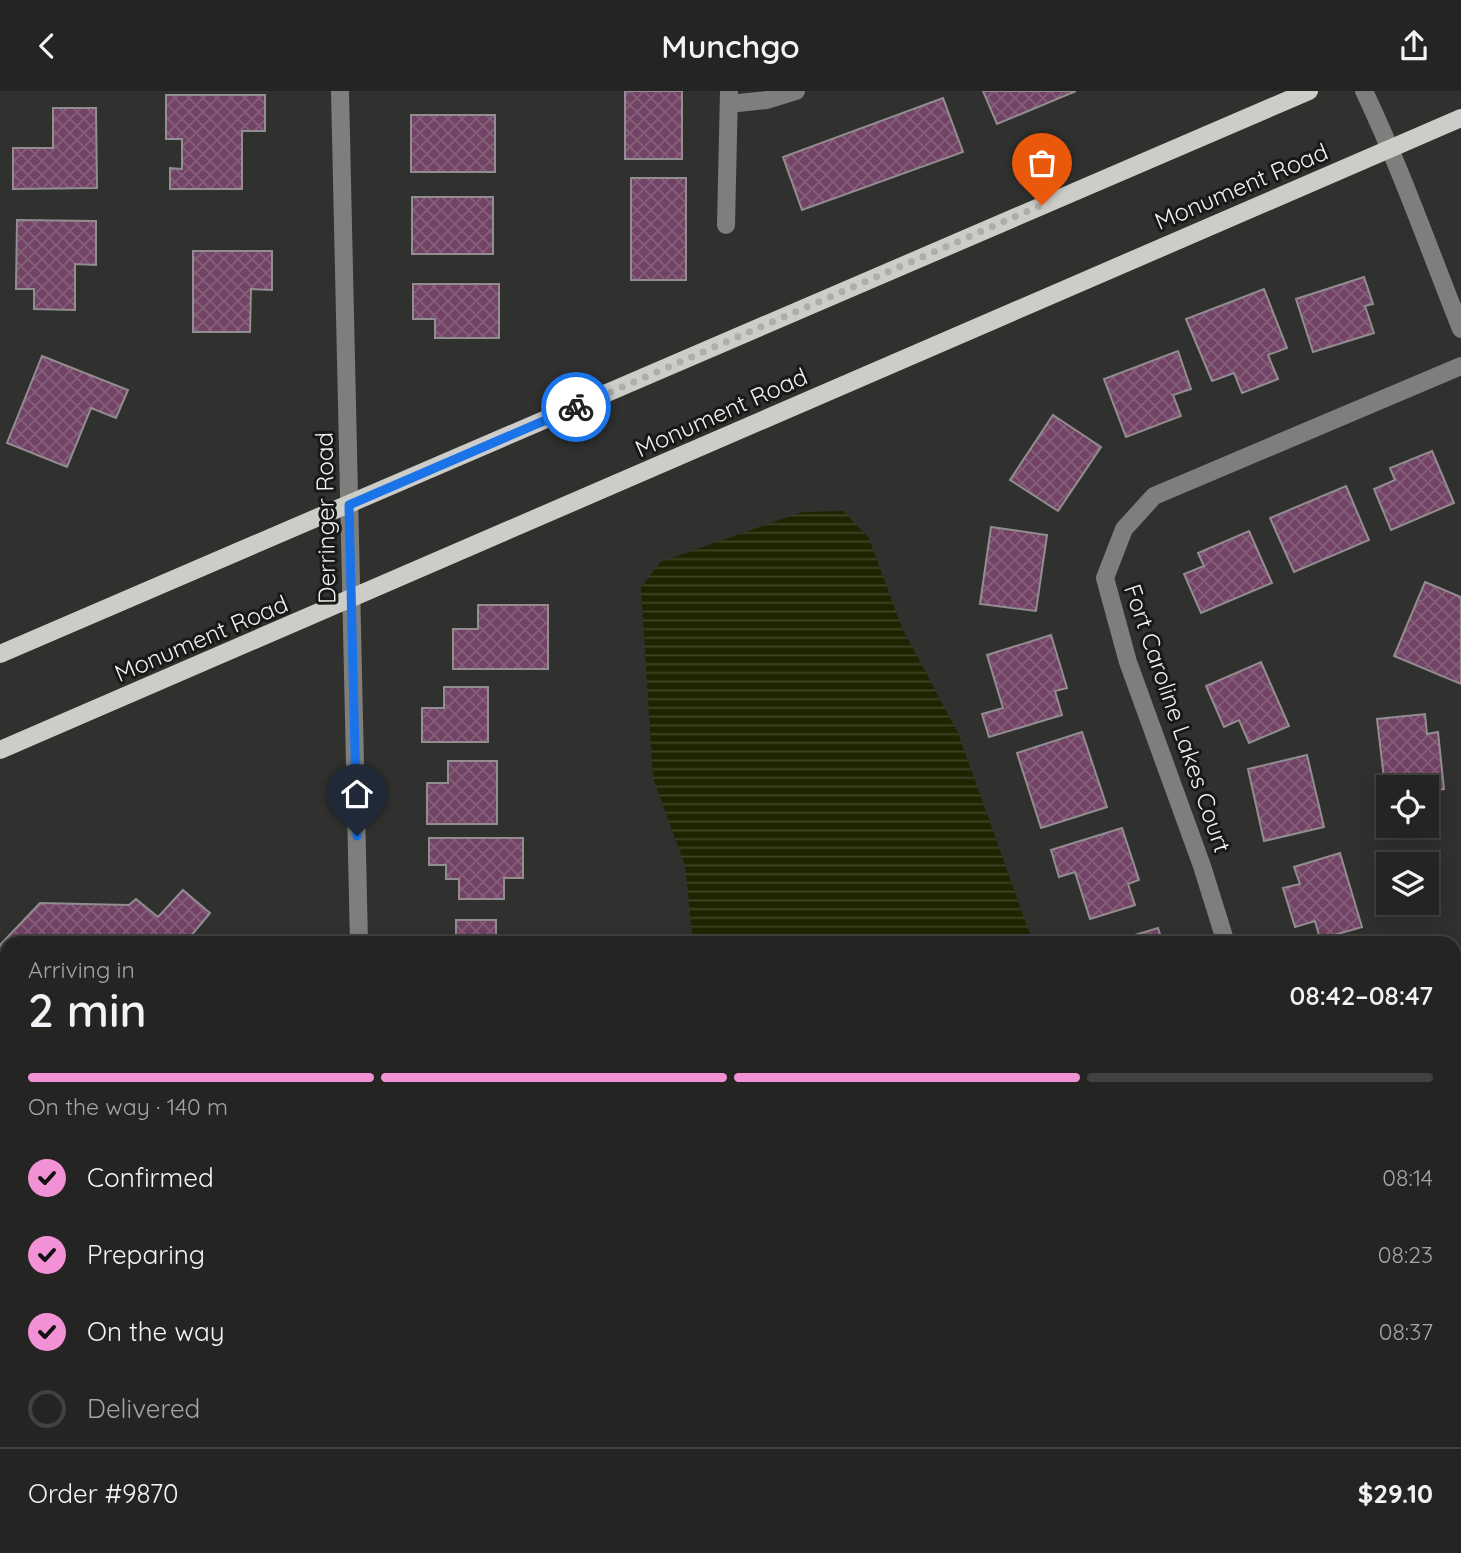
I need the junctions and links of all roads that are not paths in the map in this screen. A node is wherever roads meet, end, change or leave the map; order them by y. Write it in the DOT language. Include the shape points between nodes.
graph roads {
  1 [pos="340,91"];
  2 [pos="796,91"];
  3 [pos="1309,91"];
  4 [pos="1364,91"];
  5 [pos="729,97"];
  6 [pos="1461,118"];
  7 [pos="1391,148"];
  8 [pos="726,225"];
  9 [pos="1461,329"];
  10 [pos="1461,366"];
  11 [pos="349,505"];
  12 [pos="351,600"];
  13 [pos="0,654"];
  14 [pos="0,750"];
  15 [pos="359,936"];
  16 [pos="1224,936"];
  1 -- 11 [label="street, Derringer Road"];
  2 -- 5 [label="street" via="767,100"];
  3 -- 11 [label="main road"];
  4 -- 7 [label="street"];
  5 -- 8 [label="street"];
  6 -- 7 [label="main road, Monument Road"];
  7 -- 9 [label="street"];
  7 -- 12 [label="main road, Monument Road"];
  10 -- 16 [label="street, Fort Caroline Lakes Court" via="1154,496 1124,529 1105,578 1128,662"];
  11 -- 12 [label="street, Derringer Road"];
  11 -- 13 [label="main road"];
  12 -- 14 [label="main road, Monument Road"];
  12 -- 15 [label="street, Derringer Road"];
}
